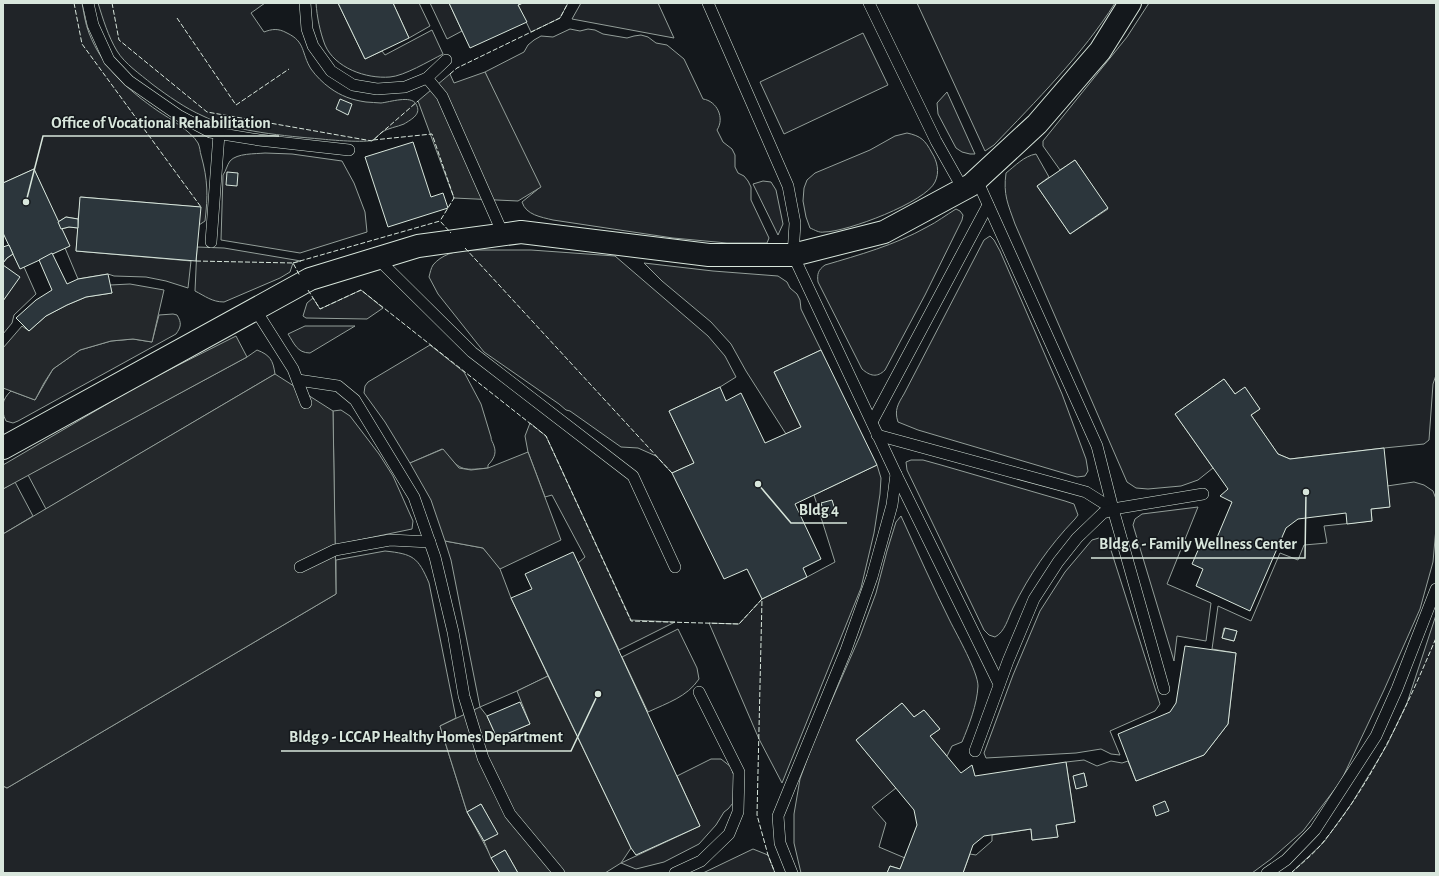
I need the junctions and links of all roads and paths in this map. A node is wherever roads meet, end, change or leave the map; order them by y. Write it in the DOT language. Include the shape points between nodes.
graph roads {
  1 [pos="88,3"];
  2 [pos="305,3"];
  3 [pos="708,3"];
  4 [pos="869,3"];
  5 [pos="1130,3"];
  6 [pos="446,60"];
  7 [pos="427,78"];
  8 [pos="219,134"];
  9 [pos="349,150"];
  10 [pos="970,184"];
  11 [pos="988,205"];
  12 [pos="503,234"];
  13 [pos="211,242"];
  14 [pos="793,255"];
  15 [pos="377,258"];
  16 [pos="255,309"];
  17 [pos="298,380"];
  18 [pos="306,403"];
  19 [pos="872,422"];
  20 [pos="877,434"];
  21 [pos="3,448"];
  22 [pos="896,474"];
  23 [pos="1203,494"];
  24 [pos="1113,510"];
  25 [pos="430,542"];
  26 [pos="300,567"];
  27 [pos="675,567"];
  28 [pos="1436,589"];
  29 [pos="999,684"];
  30 [pos="1164,689"];
  31 [pos="699,692"];
  32 [pos="975,752"];
  33 [pos="558,873"];
  34 [pos="675,873"];
  35 [pos="792,873"];
  36 [pos="1267,873"];
  1 -- 8 [label="lane" via="93,26 110,60 129,81 178,115"];
  2 -- 7 [label="lane" via="307,29 313,46 331,71 353,85 377,89 405,87"];
  3 -- 14 [label="lane" via="788,186 795,223"];
  4 -- 10 [label="lane" via="936,141"];
  5 -- 10 [label="street" via="1100,51 1037,124"];
  6 -- 7 [label="lane"];
  7 -- 12 [label="lane" via="442,96"];
  8 -- 9 [label="lane"];
  8 -- 13 [label="lane"];
  10 -- 11 [label="lane"];
  10 -- 14 [label="street" via="884,232"];
  11 -- 19 [label="lane"];
  11 -- 24 [label="lane" via="1097,446"];
  12 -- 14 [label="street" via="521,232 709,255"];
  12 -- 15 [label="street" via="418,246"];
  14 -- 19 [label="lane"];
  15 -- 16 [label="street" via="310,279"];
  15 -- 27 [label="lane" via="472,352 633,476"];
  16 -- 17 [label="lane"];
  16 -- 21 [label="street"];
  17 -- 18 [label="lane"];
  17 -- 25 [label="lane" via="338,386 354,400 414,497"];
  19 -- 20 [label="lane"];
  20 -- 22 [label="lane"];
  20 -- 24 [label="lane" via="1086,492"];
  22 -- 29 [label="lane"];
  22 -- 35 [label="lane" via="892,505 872,577 846,650 778,816 780,843"];
  23 -- 24 [label="lane"];
  24 -- 29 [label="lane" via="1103,513 1092,523 1054,568 1034,599"];
  24 -- 30 [label="lane"];
  25 -- 26 [label="lane" via="390,540 335,550"];
  25 -- 33 [label="lane" via="453,632 464,696 483,758 510,814"];
  28 -- 36 [label="lane" via="1376,736 1315,830 1286,860"];
  29 -- 32 [label="lane"];
  31 -- 34 [label="lane" via="739,772 738,812 729,834 701,861"];
}
